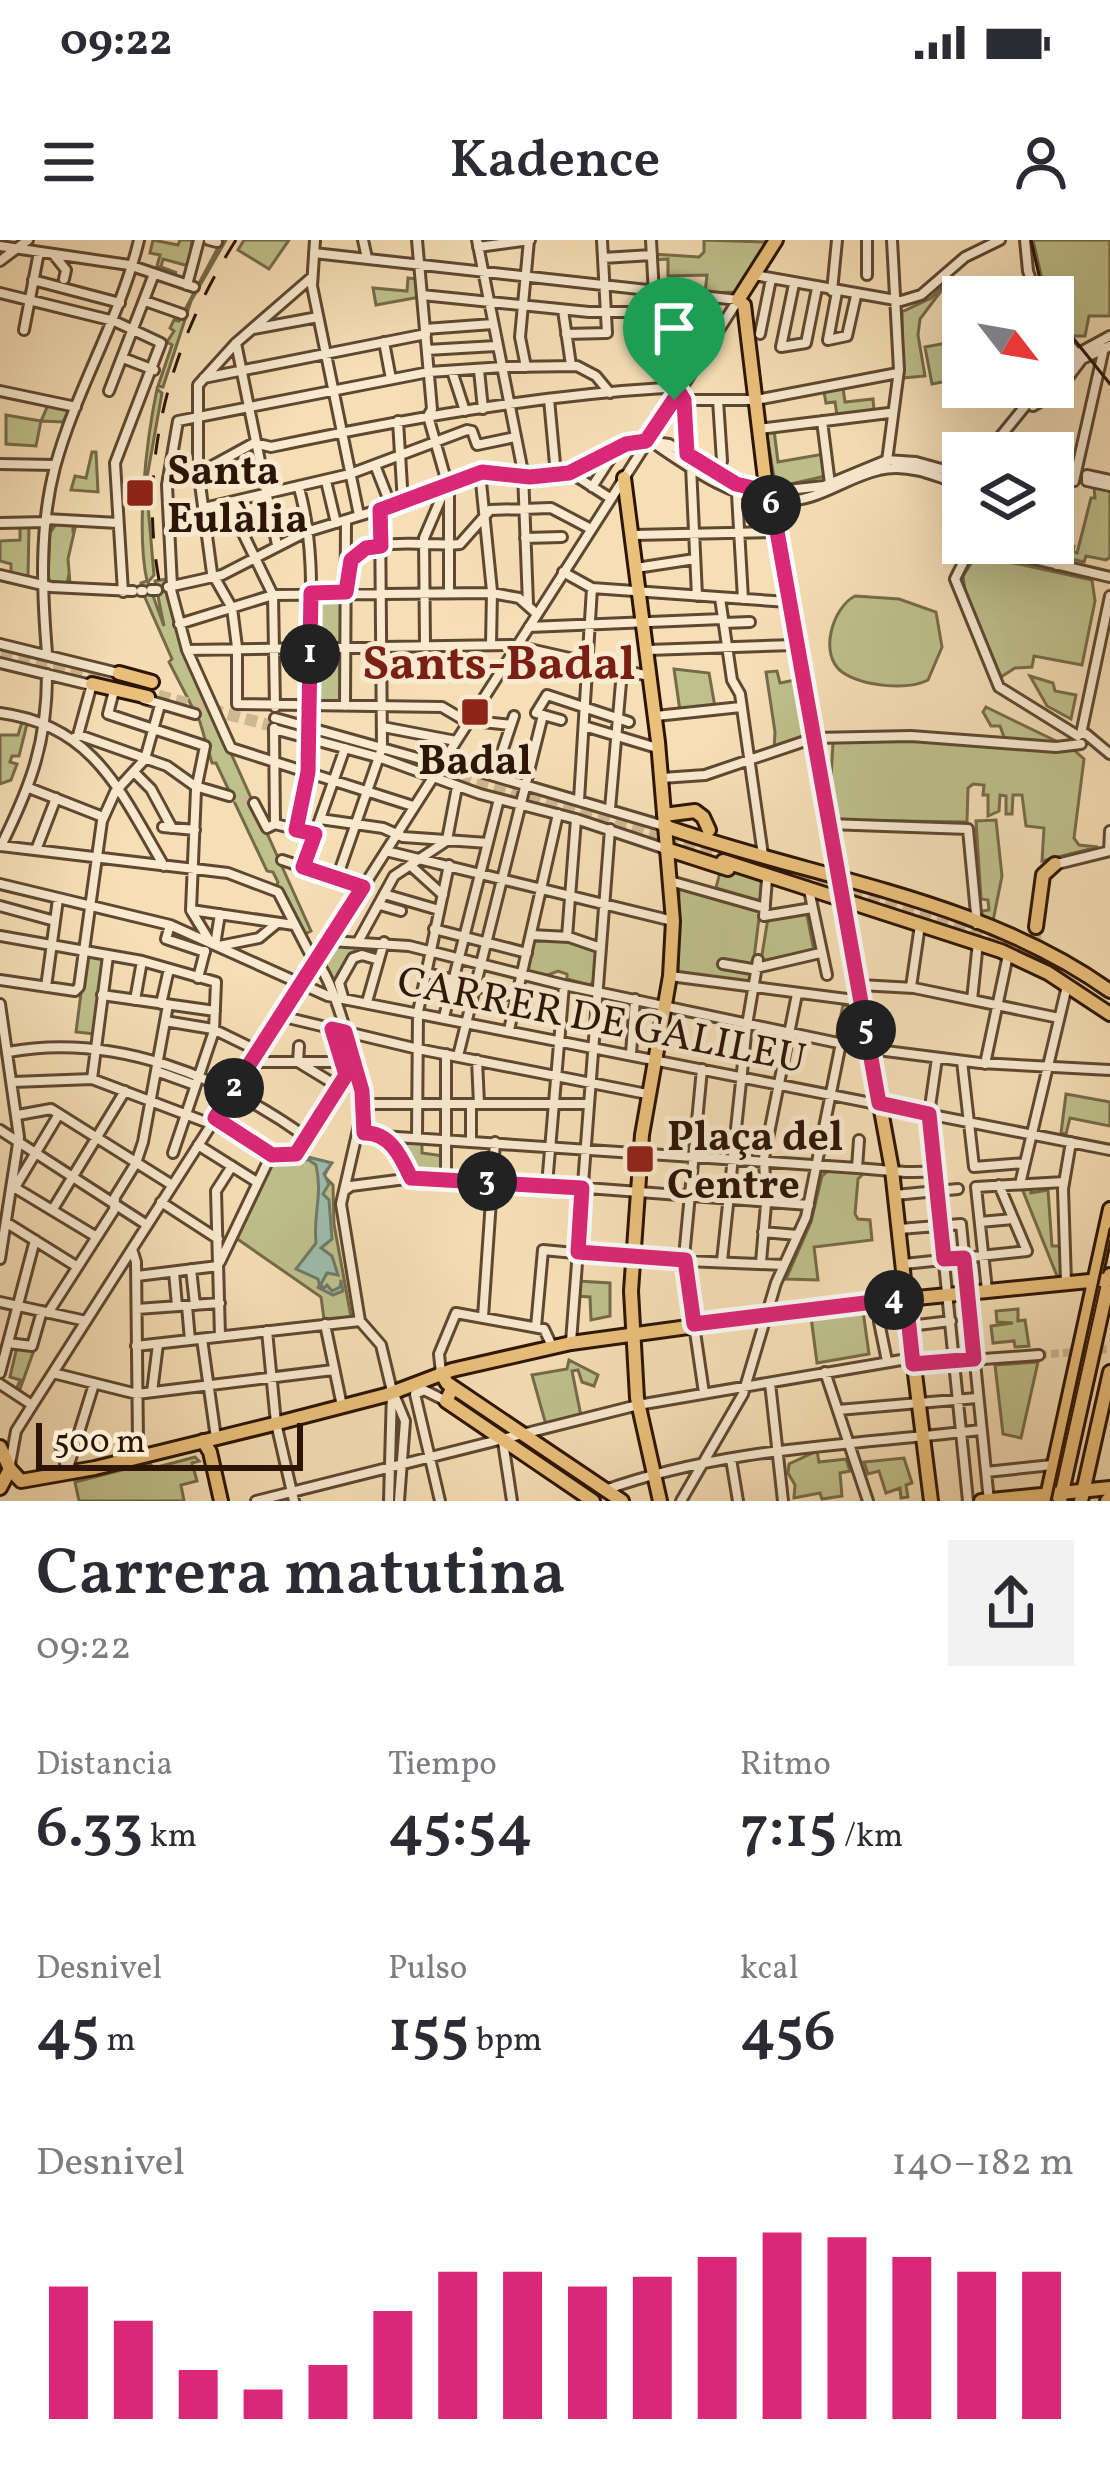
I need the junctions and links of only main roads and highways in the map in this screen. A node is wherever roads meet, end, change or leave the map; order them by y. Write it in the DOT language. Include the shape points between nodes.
graph roads {
  1 [pos="773,240"];
  2 [pos="624,478"];
  3 [pos="610,498"];
  4 [pos="627,503"];
  5 [pos="119,673"];
  6 [pos="92,684"];
  7 [pos="670,821"];
  8 [pos="704,826"];
  9 [pos="666,848"];
  10 [pos="723,861"];
  11 [pos="1055,865"];
  12 [pos="838,879"];
  13 [pos="785,882"];
  14 [pos="843,901"];
  15 [pos="898,911"];
  16 [pos="977,923"];
  17 [pos="1036,927"];
  18 [pos="958,936"];
  19 [pos="978,942"];
  20 [pos="1028,944"];
  21 [pos="1003,946"];
  22 [pos="1067,978"];
  23 [pos="1110,1003"];
  24 [pos="890,1170"];
  25 [pos="1110,1209"];
  26 [pos="1106,1278"];
  27 [pos="906,1298"];
  28 [pos="632,1334"];
  29 [pos="1110,1372"];
  30 [pos="441,1373"];
  31 [pos="453,1387"];
  32 [pos="1106,1409"];
  33 [pos="211,1440"];
  34 [pos="0,1445"];
  35 [pos="10,1467"];
  36 [pos="0,1488"];
  37 [pos="1110,1488"];
  38 [pos="1083,1494"];
  39 [pos="1054,1496"];
  40 [pos="591,1500"];
  41 [pos="221,1501"];
  42 [pos="622,1501"];
  43 [pos="660,1501"];
  44 [pos="931,1501"];
  45 [pos="986,1501"];
  1 -- 12 [label="main road" via="738,300"];
  2 -- 4 [label="main road"];
  3 -- 4 [label="main road"];
  4 -- 7 [label="main road"];
  5 -- 6 [label="main road" via="153,695"];
  7 -- 8 [label="main road" via="695,811"];
  7 -- 9 [label="main road"];
  7 -- 12 [label="main road"];
  9 -- 13 [label="main road"];
  9 -- 28 [label="main road" via="670,976 647,1094"];
  10 -- 13 [label="main road"];
  11 -- 17 [label="main road" via="1043,875"];
  12 -- 14 [label="main road"];
  12 -- 16 [label="main road"];
  13 -- 14 [label="main road"];
  14 -- 18 [label="main road"];
  14 -- 24 [label="main road"];
  15 -- 18 [label="main road"];
  16 -- 19 [label="main road"];
  16 -- 20 [label="main road"];
  18 -- 19 [label="main road"];
  19 -- 21 [label="main road"];
  20 -- 22 [label="main road"];
  20 -- 23 [label="main road"];
  21 -- 22 [label="main road"];
  21 -- 22 [label="main road"];
  22 -- 23 [label="main road"];
  24 -- 27 [label="main road"];
  24 -- 27 [label="main road"];
  25 -- 26 [label="main road"];
  26 -- 27 [label="main road"];
  26 -- 39 [label="main road"];
  26 -- 39 [label="main road" via="1054,1465"];
  27 -- 28 [label="main road"];
  27 -- 44 [label="main road"];
  28 -- 30 [label="main road"];
  28 -- 43 [label="main road"];
  29 -- 32 [label="main road"];
  30 -- 31 [label="main road"];
  30 -- 33 [label="main road" via="423,1385"];
  31 -- 40 [label="main road" via="446,1402"];
  31 -- 42 [label="main road"];
  32 -- 38 [label="main road"];
  33 -- 35 [label="main road" via="20,1481"];
  33 -- 41 [label="main road"];
  34 -- 35 [label="main road"];
  35 -- 36 [label="main road"];
  37 -- 38 [label="main road"];
  38 -- 39 [label="main road"];
  39 -- 45 [label="main road"];
}
